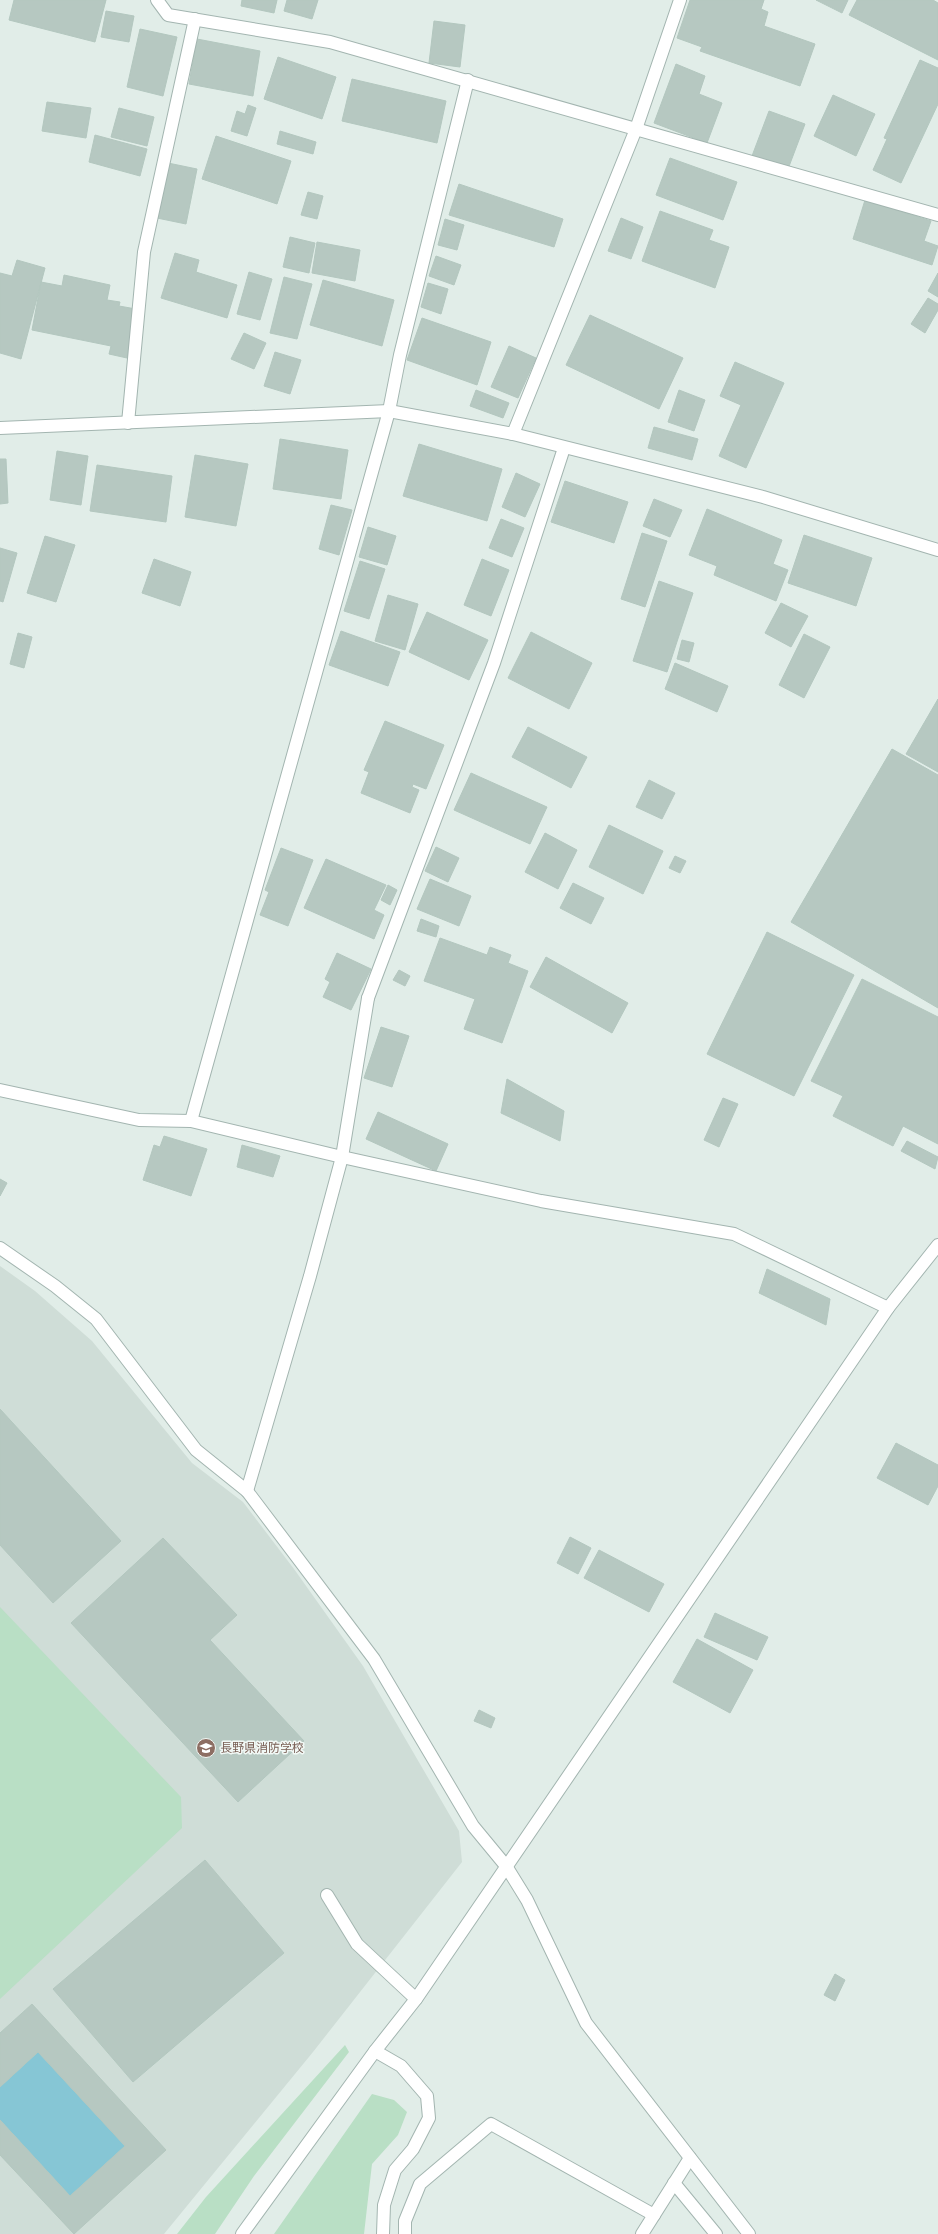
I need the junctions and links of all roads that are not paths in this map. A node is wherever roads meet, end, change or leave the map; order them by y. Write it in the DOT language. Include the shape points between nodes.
graph roads {
  1 [pos="157,0"];
  2 [pos="680,0"];
  3 [pos="194,19"];
  4 [pos="468,80"];
  5 [pos="636,129"];
  6 [pos="938,214"];
  7 [pos="389,411"];
  8 [pos="128,423"];
  9 [pos="0,428"];
  10 [pos="513,434"];
  11 [pos="564,448"];
  12 [pos="938,550"];
  13 [pos="0,1090"];
  14 [pos="191,1121"];
  15 [pos="342,1157"];
  16 [pos="938,1245"];
  17 [pos="0,1248"];
  18 [pos="888,1308"];
  19 [pos="247,1491"];
  20 [pos="506,1866"];
  21 [pos="327,1895"];
  22 [pos="416,1998"];
  23 [pos="375,2051"];
  24 [pos="690,2158"];
  25 [pos="674,2183"];
  26 [pos="654,2215"];
  27 [pos="242,2234"];
  28 [pos="383,2234"];
  29 [pos="405,2234"];
  30 [pos="642,2234"];
  31 [pos="716,2234"];
  32 [pos="749,2234"];
  1 -- 3 [label="street" via="168,15"];
  2 -- 5 [label="street"];
  3 -- 4 [label="street" via="330,42"];
  3 -- 8 [label="street" via="144,252"];
  4 -- 5 [label="street"];
  4 -- 7 [label="street" via="400,354"];
  5 -- 6 [label="street"];
  5 -- 10 [label="street"];
  7 -- 8 [label="street"];
  7 -- 10 [label="street"];
  7 -- 14 [label="street"];
  8 -- 9 [label="street"];
  10 -- 11 [label="street"];
  11 -- 12 [label="street" via="763,497"];
  11 -- 15 [label="street" via="494,663 368,998"];
  13 -- 14 [label="street" via="139,1120"];
  14 -- 15 [label="street"];
  15 -- 18 [label="street" via="541,1201 734,1234"];
  15 -- 19 [label="street"];
  16 -- 18 [label="street"];
  17 -- 19 [label="street" via="55,1286 96,1319 196,1450"];
  18 -- 20 [label="street"];
  19 -- 20 [label="street" via="374,1659 473,1826"];
  20 -- 22 [label="street"];
  20 -- 24 [label="street" via="527,1900 586,2023"];
  21 -- 22 [label="street" via="357,1944"];
  22 -- 23 [label="street"];
  23 -- 27 [label="street"];
  23 -- 28 [label="street" via="401,2066 427,2096 429,2118 413,2149 395,2170 384,2205"];
  24 -- 25 [label="street"];
  24 -- 32 [label="street"];
  25 -- 26 [label="street"];
  25 -- 31 [label="street"];
  26 -- 29 [label="street" via="491,2124 420,2184 405,2221"];
  26 -- 30 [label="street"];
}
